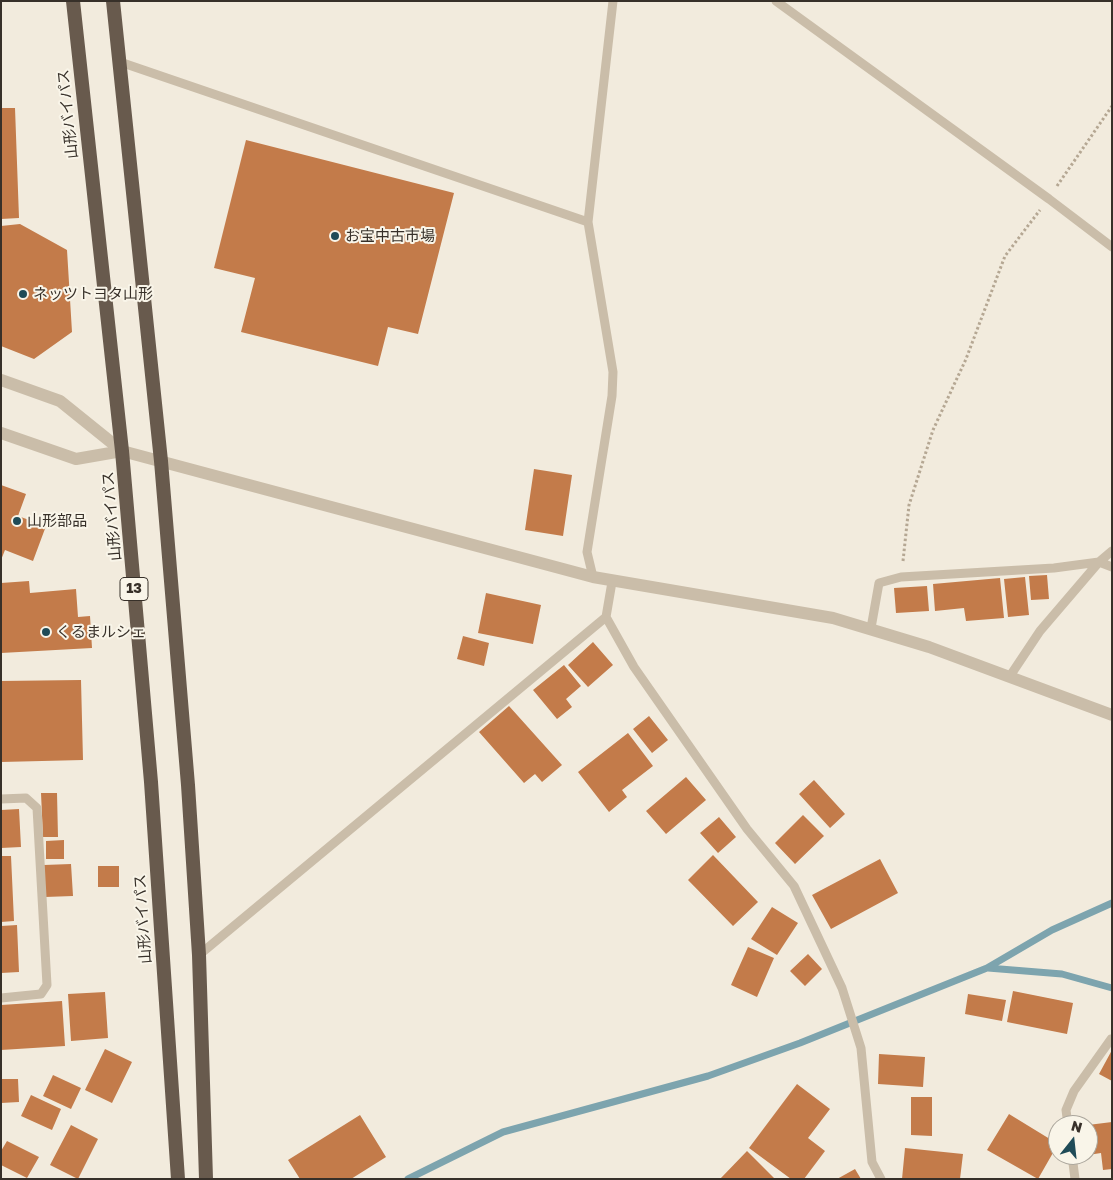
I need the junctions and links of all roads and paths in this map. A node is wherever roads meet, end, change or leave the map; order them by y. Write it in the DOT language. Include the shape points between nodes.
graph roads {
  1 [pos="73,1"];
  2 [pos="113,1"];
  3 [pos="613,1"];
  4 [pos="776,1"];
  5 [pos="120,62"];
  6 [pos="1112,106"];
  7 [pos="1049,198"];
  8 [pos="588,222"];
  9 [pos="1112,247"];
  10 [pos="1,380"];
  11 [pos="1,433"];
  12 [pos="122,451"];
  13 [pos="161,461"];
  14 [pos="1112,551"];
  15 [pos="1100,562"];
  16 [pos="1112,567"];
  17 [pos="593,577"];
  18 [pos="902,577"];
  19 [pos="612,582"];
  20 [pos="606,617"];
  21 [pos="871,628"];
  22 [pos="1010,676"];
  23 [pos="1112,715"];
  24 [pos="1,799"];
  25 [pos="199,955"];
  26 [pos="1,998"];
  27 [pos="1111,1039"];
  28 [pos="1067,1115"];
  29 [pos="1073,1165"];
  30 [pos="178,1179"];
  31 [pos="206,1179"];
  32 [pos="881,1179"];
  33 [pos="1075,1179"];
  1 -- 12 [label="highway, 山形バイパス / 13"];
  2 -- 5 [label="highway"];
  3 -- 8 [label="lane"];
  4 -- 7 [label="lane"];
  5 -- 8 [label="lane"];
  5 -- 13 [label="highway"];
  6 -- 7 [label="path"];
  7 -- 9 [label="lane"];
  7 -- 18 [label="path" via="1006,256 966,359 933,430 909,505"];
  8 -- 17 [label="lane" via="613,372 587,552"];
  10 -- 12 [label="street" via="60,402"];
  11 -- 12 [label="street" via="76,459"];
  12 -- 13 [label="street"];
  12 -- 30 [label="highway, 山形バイパス / 13" via="151,782"];
  13 -- 17 [label="street"];
  13 -- 25 [label="highway"];
  14 -- 15 [label="lane"];
  15 -- 16 [label="lane"];
  15 -- 18 [label="lane" via="1054,568"];
  15 -- 22 [label="lane" via="1040,632"];
  17 -- 19 [label="street"];
  18 -- 21 [label="lane" via="879,584"];
  19 -- 20 [label="lane"];
  19 -- 21 [label="street" via="754,603"];
  20 -- 25 [label="lane"];
  20 -- 32 [label="lane" via="634,667 747,830 794,886 842,988 858,1036 872,1162"];
  21 -- 22 [label="street"];
  22 -- 23 [label="street"];
  24 -- 26 [label="lane" via="26,798 37,808 47,985 41,994"];
  25 -- 31 [label="highway"];
  27 -- 28 [label="lane" via="1074,1091"];
  29 -- 33 [label="lane"];
}
